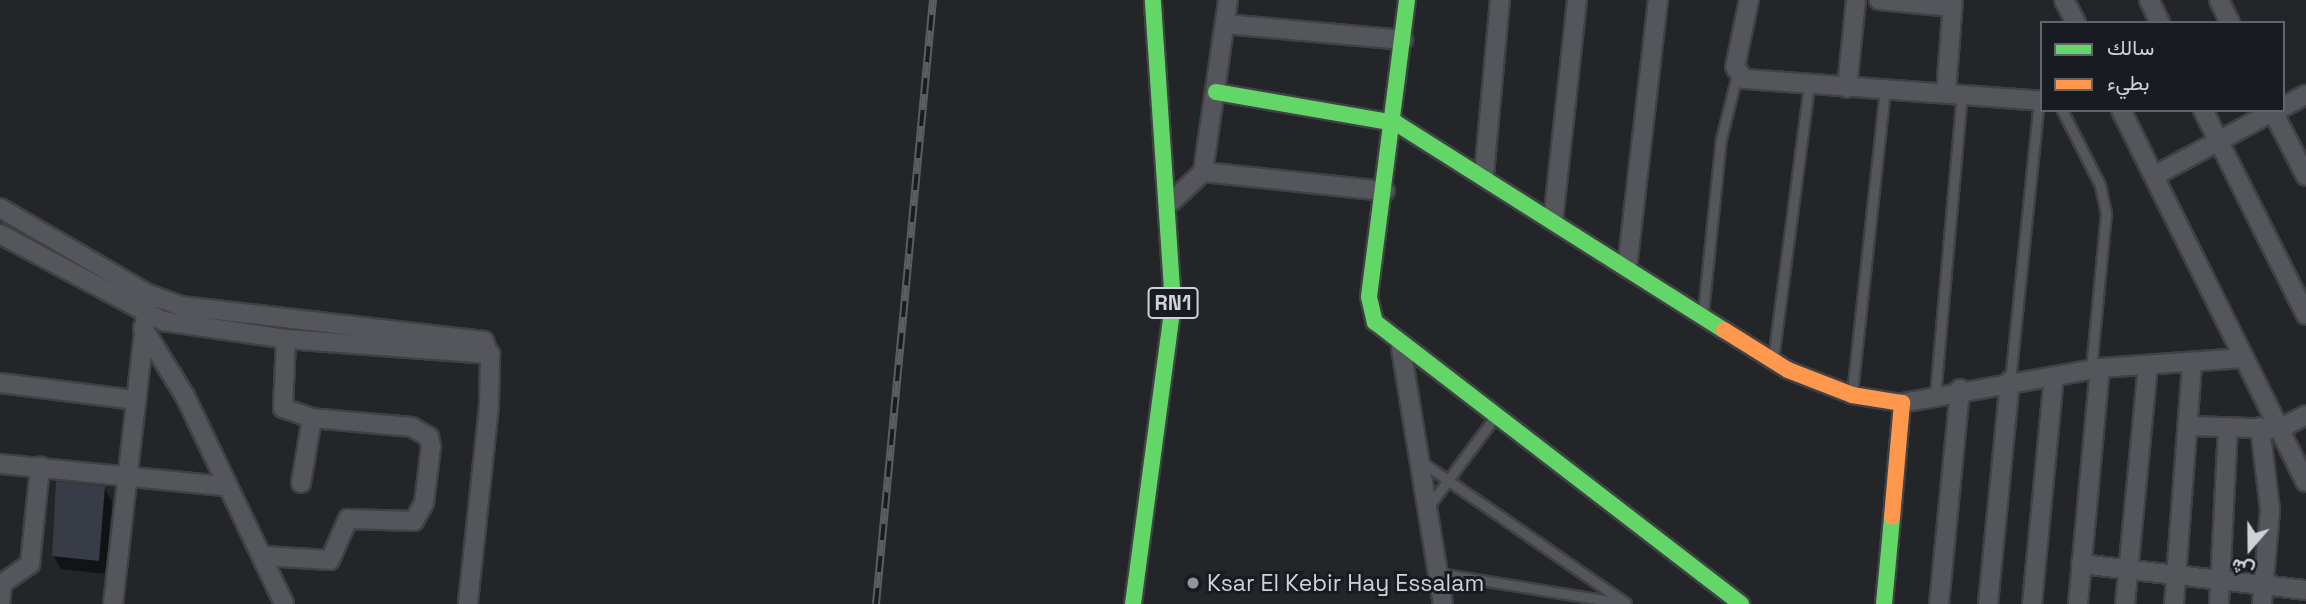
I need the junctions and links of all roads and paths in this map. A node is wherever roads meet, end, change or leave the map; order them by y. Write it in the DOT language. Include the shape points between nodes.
graph roads {
  1 [pos="1153,0"];
  2 [pos="1228,0"];
  3 [pos="1407,0"];
  4 [pos="1500,0"];
  5 [pos="1577,0"];
  6 [pos="1658,0"];
  7 [pos="1749,0"];
  8 [pos="1856,0"];
  9 [pos="1879,0"];
  10 [pos="2064,0"];
  11 [pos="2149,0"];
  12 [pos="2219,0"];
  13 [pos="1952,3"];
  14 [pos="2075,21"];
  15 [pos="2159,21"];
  16 [pos="2229,21"];
  17 [pos="1225,24"];
  18 [pos="1403,40"];
  19 [pos="1737,75"];
  20 [pos="1809,85"];
  21 [pos="1847,88"];
  22 [pos="1885,91"];
  23 [pos="1216,92"];
  24 [pos="1954,94"];
  25 [pos="2306,95"];
  26 [pos="2040,101"];
  27 [pos="2285,106"];
  28 [pos="2063,112"];
  29 [pos="2122,112"];
  30 [pos="2204,112"];
  31 [pos="2272,112"];
  32 [pos="2277,112"];
  33 [pos="1396,123"];
  34 [pos="2218,142"];
  35 [pos="1203,172"];
  36 [pos="1484,176"];
  37 [pos="2154,176"];
  38 [pos="2306,176"];
  39 [pos="1385,191"];
  40 [pos="1170,203"];
  41 [pos="0,208"];
  42 [pos="1553,221"];
  43 [pos="0,234"];
  44 [pos="1626,268"];
  45 [pos="148,294"];
  46 [pos="2306,315"];
  47 [pos="1702,317"];
  48 [pos="144,321"];
  49 [pos="286,339"];
  50 [pos="1401,348"];
  51 [pos="490,354"];
  52 [pos="2244,358"];
  53 [pos="1773,361"];
  54 [pos="2192,362"];
  55 [pos="2148,365"];
  56 [pos="2096,368"];
  57 [pos="2054,376"];
  58 [pos="2010,381"];
  59 [pos="0,383"];
  60 [pos="1960,389"];
  61 [pos="1852,395"];
  62 [pos="1935,395"];
  63 [pos="134,400"];
  64 [pos="1902,403"];
  65 [pos="2306,415"];
  66 [pos="312,418"];
  67 [pos="1494,418"];
  68 [pos="2191,426"];
  69 [pos="2228,427"];
  70 [pos="2260,427"];
  71 [pos="2279,429"];
  72 [pos="1417,460"];
  73 [pos="0,464"];
  74 [pos="40,467"];
  75 [pos="125,475"];
  76 [pos="1450,478"];
  77 [pos="2306,482"];
  78 [pos="300,483"];
  79 [pos="225,486"];
  80 [pos="1425,512"];
  81 [pos="263,556"];
  82 [pos="2081,564"];
  83 [pos="2130,570"];
  84 [pos="1438,573"];
  85 [pos="2175,576"];
  86 [pos="2221,582"];
  87 [pos="2306,590"];
  88 [pos="1,592"];
  89 [pos="2263,595"];
  90 [pos="113,604"];
  91 [pos="284,604"];
  92 [pos="468,604"];
  93 [pos="1133,604"];
  94 [pos="1443,604"];
  95 [pos="1629,604"];
  96 [pos="1741,604"];
  97 [pos="1884,604"];
  98 [pos="1939,604"];
  99 [pos="1988,604"];
  100 [pos="2032,604"];
  101 [pos="2078,604"];
  102 [pos="2125,604"];
  103 [pos="2174,604"];
  104 [pos="2219,604"];
  1 -- 40 [label="street, RN1"];
  2 -- 17 [label="street"];
  3 -- 18 [label="street"];
  4 -- 36 [label="street"];
  5 -- 42 [label="street"];
  6 -- 44 [label="street"];
  7 -- 19 [label="street"];
  8 -- 21 [label="street"];
  9 -- 13 [label="street"];
  10 -- 14 [label="street"];
  11 -- 15 [label="street"];
  12 -- 16 [label="street"];
  13 -- 24 [label="street"];
  17 -- 18 [label="street"];
  17 -- 23 [label="street"];
  18 -- 33 [label="street"];
  19 -- 20 [label="street"];
  19 -- 47 [label="lane" via="1721,139"];
  20 -- 21 [label="street"];
  20 -- 53 [label="lane"];
  21 -- 22 [label="street"];
  22 -- 24 [label="street"];
  22 -- 61 [label="lane"];
  23 -- 33 [label="street"];
  23 -- 35 [label="street"];
  24 -- 26 [label="street"];
  24 -- 62 [label="lane"];
  25 -- 27 [label="street"];
  26 -- 58 [label="lane"];
  28 -- 56 [label="lane" via="2100,185 2106,213"];
  29 -- 37 [label="street"];
  30 -- 34 [label="street"];
  31 -- 34 [label="street"];
  32 -- 38 [label="street"];
  33 -- 36 [label="street"];
  33 -- 39 [label="street"];
  34 -- 37 [label="street"];
  34 -- 46 [label="street"];
  35 -- 39 [label="street"];
  35 -- 40 [label="street"];
  36 -- 42 [label="street"];
  37 -- 52 [label="street"];
  39 -- 50 [label="street" via="1369,312"];
  40 -- 93 [label="street, RN1" via="1171,345"];
  41 -- 45 [label="street"];
  42 -- 44 [label="street"];
  43 -- 48 [label="street"];
  44 -- 47 [label="street"];
  45 -- 48 [label="street"];
  45 -- 51 [label="street" via="202,311 472,336"];
  47 -- 53 [label="street"];
  48 -- 49 [label="street"];
  48 -- 63 [label="street"];
  48 -- 79 [label="street" via="185,396"];
  49 -- 51 [label="street"];
  49 -- 66 [label="street" via="279,398 283,408"];
  50 -- 67 [label="street"];
  50 -- 72 [label="street"];
  51 -- 92 [label="street"];
  52 -- 54 [label="street"];
  52 -- 71 [label="street"];
  53 -- 61 [label="street"];
  54 -- 55 [label="street"];
  54 -- 68 [label="street"];
  55 -- 56 [label="street"];
  55 -- 83 [label="street"];
  56 -- 57 [label="street"];
  56 -- 82 [label="street"];
  57 -- 58 [label="street"];
  57 -- 100 [label="street"];
  58 -- 60 [label="street"];
  58 -- 99 [label="street"];
  59 -- 63 [label="street"];
  60 -- 62 [label="street"];
  60 -- 98 [label="street"];
  61 -- 64 [label="street"];
  62 -- 64 [label="street"];
  63 -- 75 [label="street"];
  64 -- 97 [label="street"];
  65 -- 71 [label="street"];
  66 -- 78 [label="street"];
  66 -- 81 [label="street" via="412,427 426,434 431,447 422,512 401,525 348,519 330,560"];
  67 -- 76 [label="lane"];
  67 -- 96 [label="street"];
  68 -- 69 [label="street"];
  68 -- 85 [label="street"];
  69 -- 70 [label="street"];
  69 -- 86 [label="street"];
  70 -- 71 [label="street"];
  70 -- 89 [label="street" via="2270,510"];
  71 -- 77 [label="street"];
  72 -- 76 [label="lane"];
  72 -- 80 [label="street"];
  73 -- 74 [label="street"];
  74 -- 75 [label="street"];
  74 -- 88 [label="street" via="30,564"];
  75 -- 79 [label="street"];
  75 -- 90 [label="street"];
  76 -- 80 [label="lane"];
  76 -- 95 [label="lane"];
  79 -- 81 [label="street"];
  80 -- 84 [label="street"];
  81 -- 91 [label="street"];
  82 -- 83 [label="street"];
  82 -- 101 [label="street"];
  83 -- 85 [label="street"];
  83 -- 102 [label="street"];
  84 -- 94 [label="street"];
  84 -- 95 [label="lane"];
  85 -- 86 [label="street"];
  85 -- 103 [label="street"];
  86 -- 89 [label="street"];
  86 -- 104 [label="street"];
  87 -- 89 [label="street"];
}
